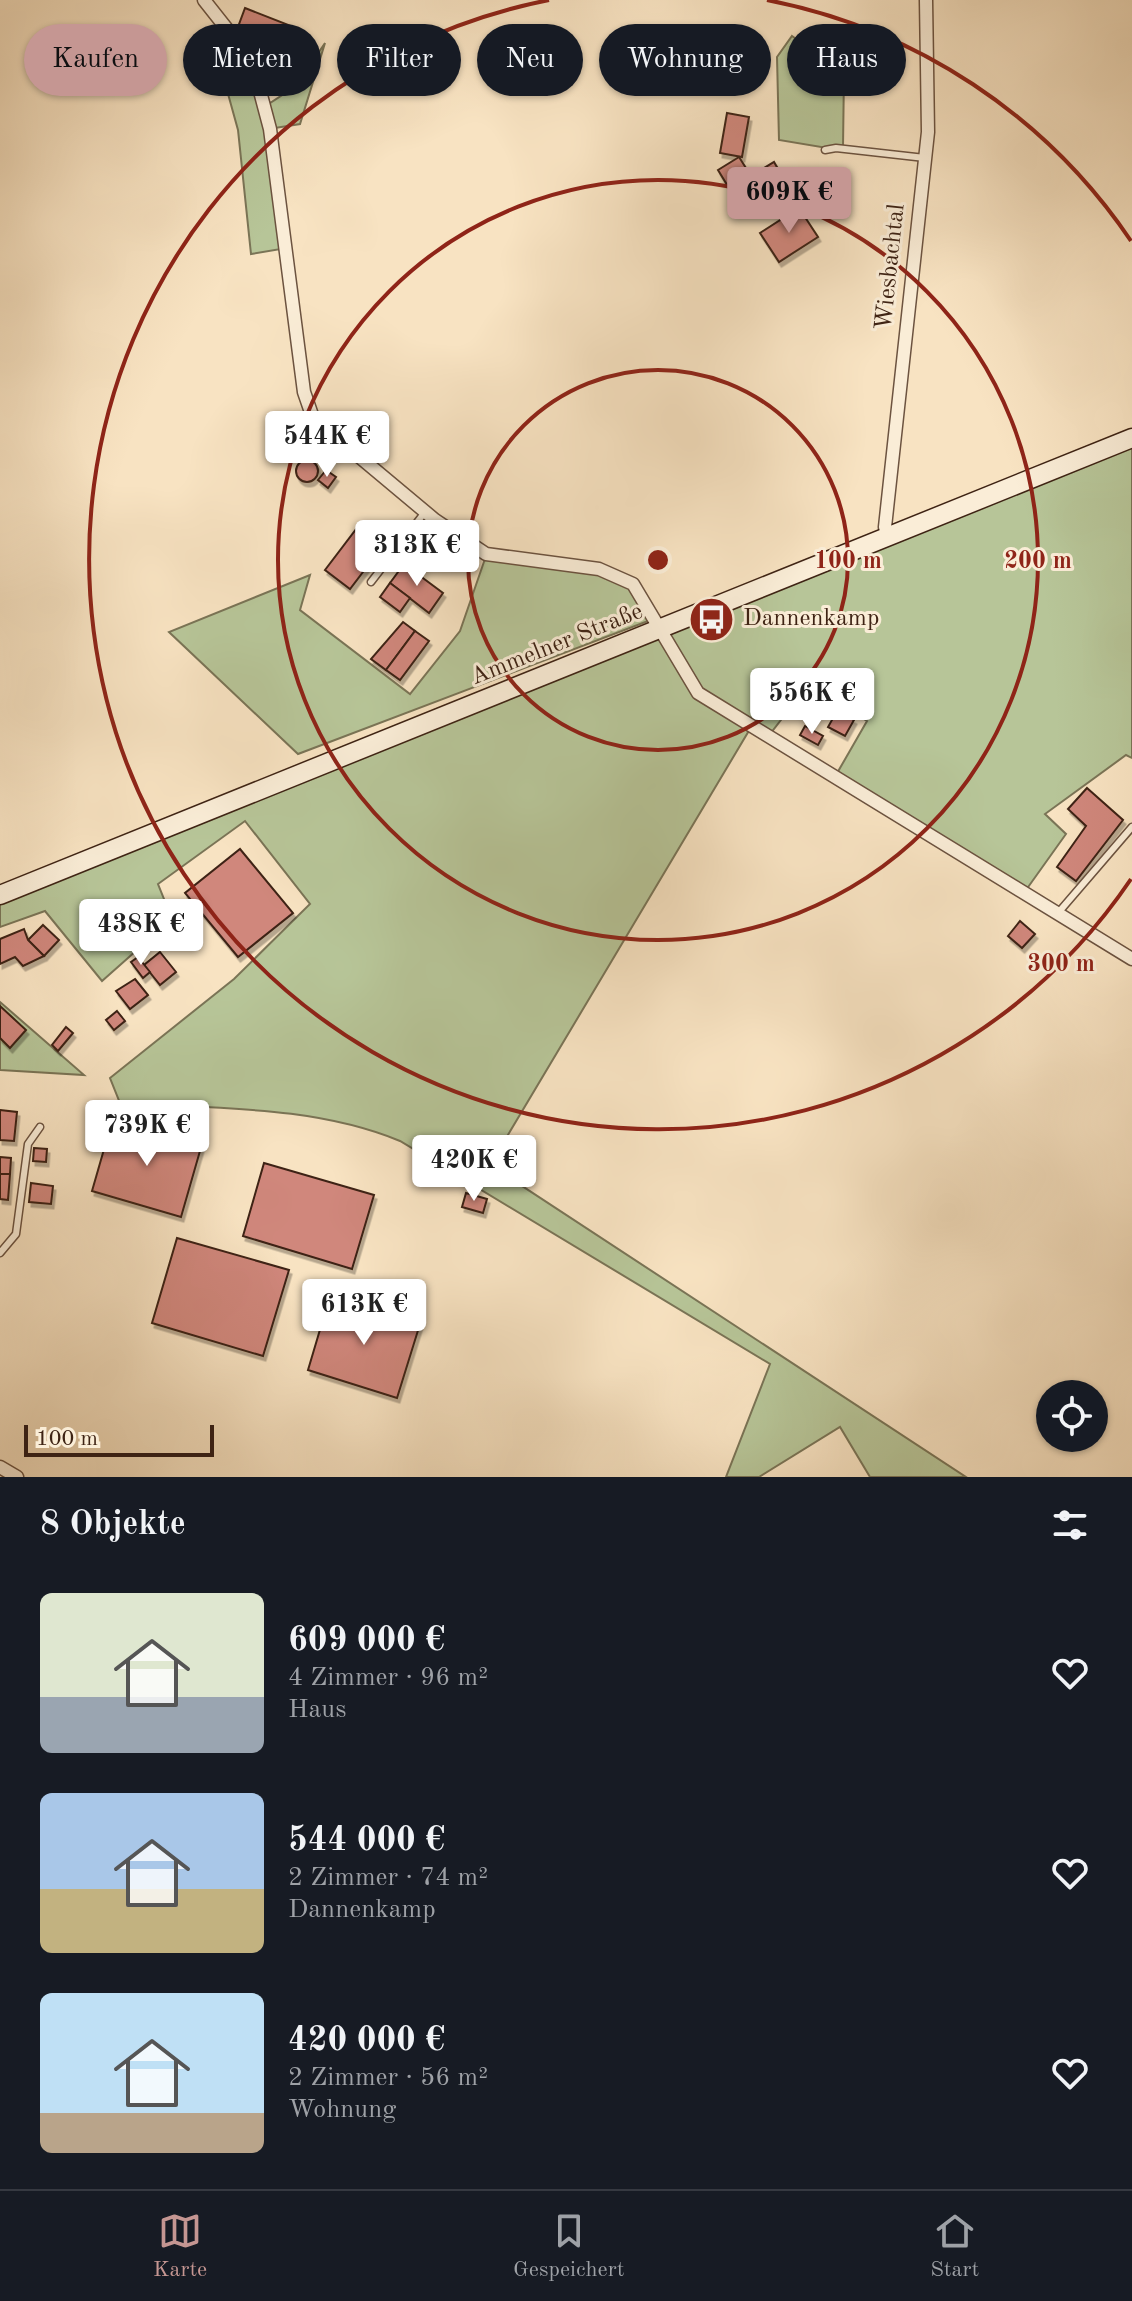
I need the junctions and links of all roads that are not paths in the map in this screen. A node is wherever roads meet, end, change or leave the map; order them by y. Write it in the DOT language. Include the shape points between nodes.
graph roads {
  1 [pos="204,0"];
  2 [pos="926,0"];
  3 [pos="825,150"];
  4 [pos="925,158"];
  5 [pos="1132,438"];
  6 [pos="425,512"];
  7 [pos="888,538"];
  8 [pos="371,582"];
  9 [pos="661,629"];
  10 [pos="1132,827"];
  11 [pos="0,895"];
  12 [pos="1058,913"];
  13 [pos="1132,959"];
  14 [pos="40,1127"];
  15 [pos="0,1253"];
  16 [pos="0,1467"];
  17 [pos="17,1477"];
  1 -- 6 [label="street" via="238,43 257,80 270,129 304,392 313,418"];
  2 -- 4 [label="street, Wiesbachtal"];
  3 -- 4 [label="lane"];
  4 -- 7 [label="street, Wiesbachtal" via="885,527"];
  5 -- 7 [label="street, Ammelner Straße"];
  6 -- 8 [label="lane"];
  6 -- 9 [label="street" via="486,554 599,569 633,584"];
  7 -- 9 [label="street, Ammelner Straße"];
  9 -- 11 [label="street, Ammelner Straße"];
  9 -- 12 [label="street" via="698,693"];
  10 -- 12 [label="lane"];
  12 -- 13 [label="street"];
  14 -- 15 [label="lane" via="28,1144 16,1234"];
  16 -- 17 [label="street"];
}
